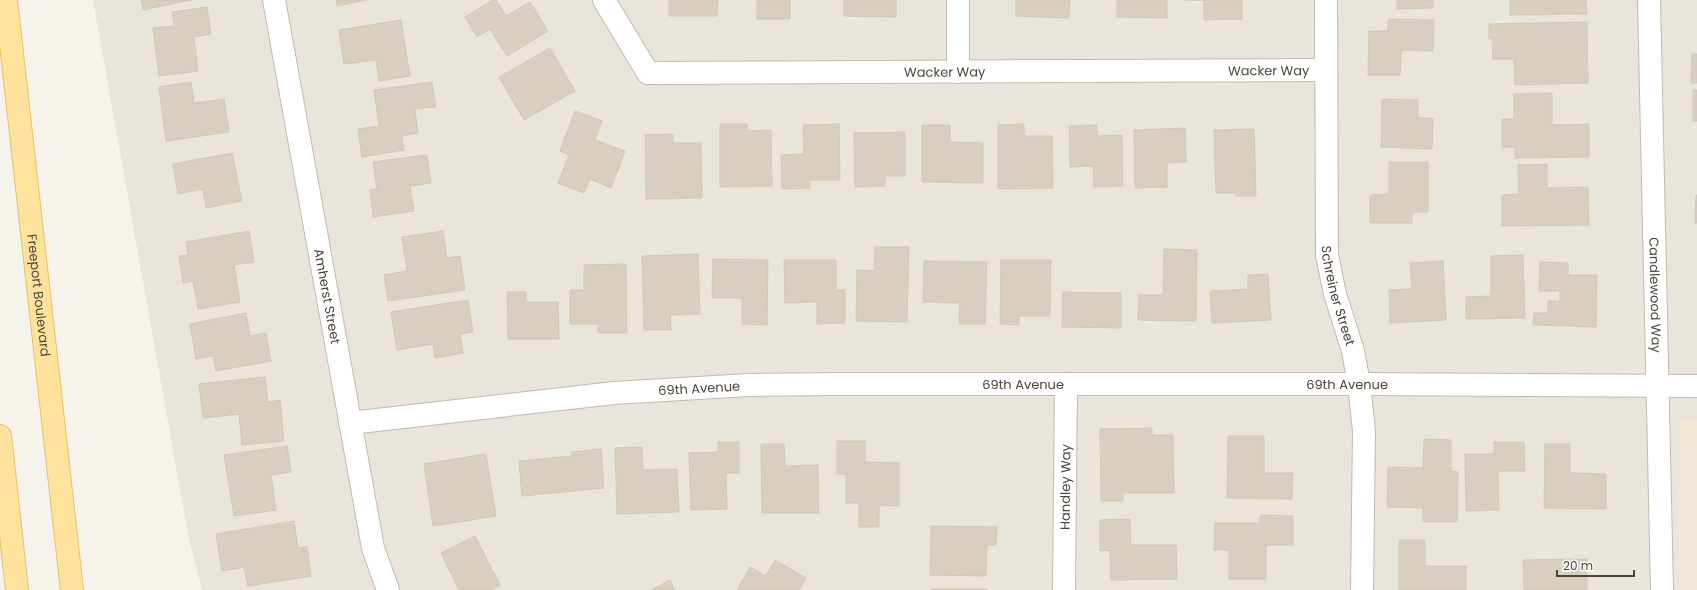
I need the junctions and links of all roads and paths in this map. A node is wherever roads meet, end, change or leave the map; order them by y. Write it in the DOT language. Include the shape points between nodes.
graph roads {
  1 [pos="6,0"];
  2 [pos="274,0"];
  3 [pos="604,0"];
  4 [pos="958,0"];
  5 [pos="1326,0"];
  6 [pos="1649,0"];
  7 [pos="1326,70"];
  8 [pos="958,72"];
  9 [pos="1066,384"];
  10 [pos="1359,384"];
  11 [pos="1657,386"];
  12 [pos="1697,386"];
  13 [pos="350,423"];
  14 [pos="0,436"];
  15 [pos="17,590"];
  16 [pos="72,590"];
  17 [pos="388,590"];
  18 [pos="1064,590"];
  19 [pos="1362,590"];
  20 [pos="1662,590"];
  1 -- 16 [label="main road, Freeport Boulevard"];
  2 -- 13 [label="street, Amherst Street"];
  3 -- 8 [label="street, Wacker Way" via="648,73"];
  4 -- 8 [label="street"];
  5 -- 7 [label="street, Schreiner Street"];
  6 -- 11 [label="street, Candlewood Way"];
  7 -- 8 [label="street, Wacker Way"];
  7 -- 10 [label="street, Schreiner Street" via="1327,255 1335,294 1353,350"];
  9 -- 10 [label="street, 69th Avenue"];
  9 -- 13 [label="street, 69th Avenue" via="740,386 614,393"];
  9 -- 18 [label="street, Handley Way"];
  10 -- 11 [label="street, 69th Avenue"];
  10 -- 19 [label="street, Schreiner Street" via="1364,431"];
  11 -- 12 [label="street, 69th Avenue"];
  11 -- 20 [label="street, Candlewood Way"];
  13 -- 17 [label="street, Amherst Street" via="373,548"];
  14 -- 15 [label="main road"];
}
